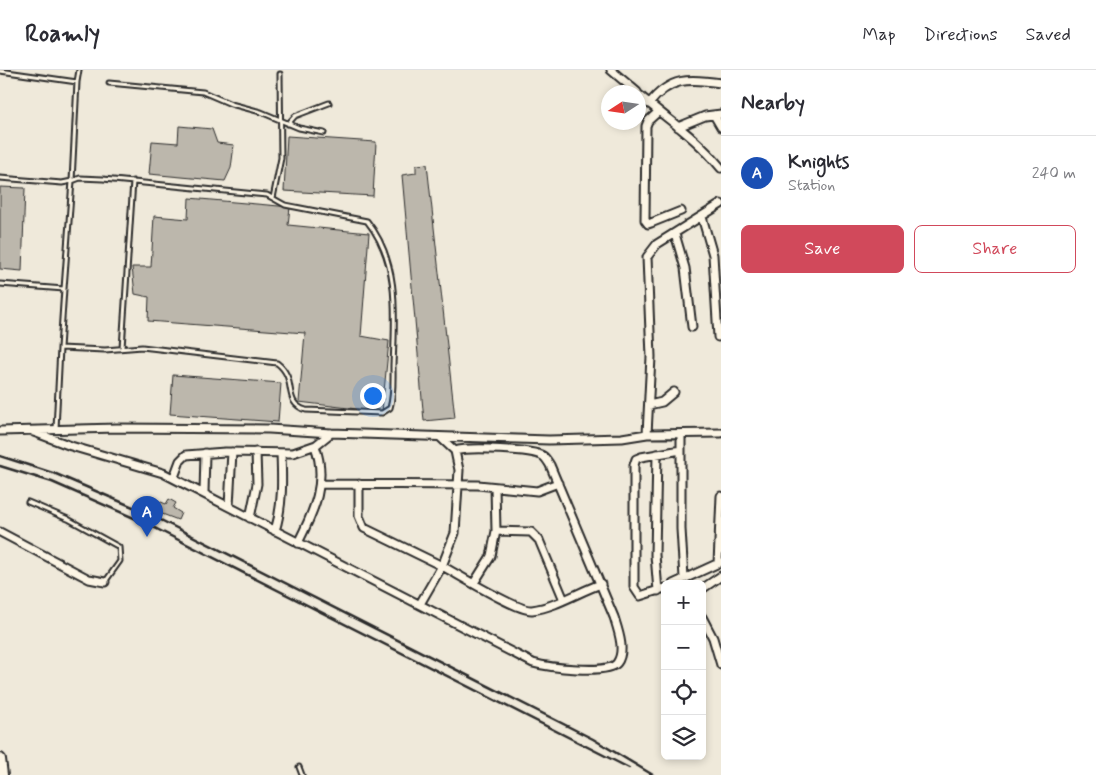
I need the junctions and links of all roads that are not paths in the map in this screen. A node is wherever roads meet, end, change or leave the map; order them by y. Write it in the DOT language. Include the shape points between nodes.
graph roads {
  1 [pos="78,70"];
  2 [pos="611,70"];
  3 [pos="0,71"];
  4 [pos="280,74"];
  5 [pos="78,82"];
  6 [pos="109,83"];
  7 [pos="721,83"];
  8 [pos="629,85"];
  9 [pos="646,101"];
  10 [pos="328,103"];
  11 [pos="649,104"];
  12 [pos="658,112"];
  13 [pos="717,114"];
  14 [pos="282,122"];
  15 [pos="288,124"];
  16 [pos="678,127"];
  17 [pos="721,127"];
  18 [pos="324,133"];
  19 [pos="721,168"];
  20 [pos="0,178"];
  21 [pos="72,181"];
  22 [pos="133,181"];
  23 [pos="273,198"];
  24 [pos="721,204"];
  25 [pos="681,212"];
  26 [pos="702,217"];
  27 [pos="675,234"];
  28 [pos="0,284"];
  29 [pos="64,289"];
  30 [pos="692,327"];
  31 [pos="718,337"];
  32 [pos="60,348"];
  33 [pos="122,348"];
  34 [pos="674,392"];
  35 [pos="649,405"];
  36 [pos="56,429"];
  37 [pos="0,431"];
  38 [pos="34,432"];
  39 [pos="331,433"];
  40 [pos="721,433"];
  41 [pos="647,434"];
  42 [pos="681,434"];
  43 [pos="440,436"];
  44 [pos="315,446"];
  45 [pos="455,450"];
  46 [pos="681,450"];
  47 [pos="232,452"];
  48 [pos="256,452"];
  49 [pos="205,453"];
  50 [pos="281,453"];
  51 [pos="657,454"];
  52 [pos="174,477"];
  53 [pos="558,483"];
  54 [pos="320,484"];
  55 [pos="359,484"];
  56 [pos="458,485"];
  57 [pos="494,487"];
  58 [pos="204,493"];
  59 [pos="721,496"];
  60 [pos="28,502"];
  61 [pos="229,506"];
  62 [pos="250,518"];
  63 [pos="275,531"];
  64 [pos="496,531"];
  65 [pos="0,532"];
  66 [pos="298,543"];
  67 [pos="719,563"];
  68 [pos="442,566"];
  69 [pos="721,576"];
  70 [pos="684,578"];
  71 [pos="680,580"];
  72 [pos="105,582"];
  73 [pos="474,582"];
  74 [pos="601,584"];
  75 [pos="706,586"];
  76 [pos="661,589"];
  77 [pos="564,600"];
  78 [pos="420,604"];
  79 [pos="706,625"];
  80 [pos="721,665"];
  81 [pos="0,759"];
  82 [pos="300,767"];
  83 [pos="2,775"];
  84 [pos="302,775"];
  1 -- 5 [label="lane"];
  2 -- 8 [label="street"];
  3 -- 5 [label="lane"];
  4 -- 14 [label="lane"];
  5 -- 21 [label="lane"];
  6 -- 14 [label="lane" via="203,92"];
  7 -- 11 [label="street" via="675,82 660,91"];
  9 -- 11 [label="street"];
  10 -- 15 [label="lane" via="295,116"];
  11 -- 12 [label="street"];
  12 -- 16 [label="street"];
  12 -- 25 [label="street" via="646,126 645,220 648,224"];
  13 -- 16 [label="street"];
  13 -- 17 [label="street"];
  14 -- 15 [label="lane"];
  14 -- 23 [label="lane" via="281,158"];
  15 -- 18 [label="lane"];
  16 -- 19 [label="street" via="692,136"];
  20 -- 21 [label="lane"];
  21 -- 22 [label="lane" via="80,178"];
  21 -- 29 [label="lane"];
  22 -- 23 [label="lane"];
  22 -- 33 [label="lane"];
  23 -- 33 [label="lane" via="304,210 358,217 368,221 377,232 395,293 390,408 382,413 306,410 296,407 291,399 290,379 286,370 277,363"];
  24 -- 26 [label="street"];
  26 -- 27 [label="street"];
  26 -- 31 [label="street" via="713,255"];
  27 -- 30 [label="street" via="685,268"];
  27 -- 35 [label="street" via="657,244 648,257"];
  28 -- 29 [label="lane"];
  29 -- 32 [label="lane"];
  32 -- 33 [label="lane"];
  32 -- 36 [label="lane"];
  34 -- 35 [label="street" via="662,402"];
  35 -- 41 [label="street"];
  36 -- 38 [label="street"];
  36 -- 39 [label="street" via="269,429"];
  37 -- 38 [label="street"];
  38 -- 52 [label="street"];
  39 -- 43 [label="street"];
  39 -- 44 [label="street"];
  40 -- 42 [label="street"];
  41 -- 42 [label="street"];
  41 -- 43 [label="street" via="549,440"];
  42 -- 46 [label="street"];
  43 -- 45 [label="street"];
  44 -- 50 [label="street"];
  44 -- 54 [label="street"];
  45 -- 53 [label="street" via="532,452 543,456"];
  45 -- 56 [label="street"];
  46 -- 51 [label="street"];
  46 -- 70 [label="street"];
  47 -- 48 [label="street"];
  47 -- 49 [label="street"];
  47 -- 61 [label="street"];
  48 -- 50 [label="street"];
  48 -- 62 [label="street" via="257,484"];
  49 -- 52 [label="street" via="182,457"];
  49 -- 58 [label="street"];
  50 -- 63 [label="street" via="282,493"];
  51 -- 76 [label="street" via="655,555"];
  51 -- 76 [label="street" via="641,457 635,462 632,555 636,593 646,596"];
  52 -- 58 [label="street"];
  53 -- 57 [label="street" via="537,491"];
  53 -- 74 [label="street"];
  54 -- 55 [label="street"];
  54 -- 66 [label="street" via="314,510"];
  55 -- 56 [label="street"];
  55 -- 68 [label="street" via="359,516 364,528"];
  56 -- 57 [label="street"];
  56 -- 68 [label="street" via="455,533"];
  57 -- 64 [label="street"];
  58 -- 61 [label="street"];
  59 -- 67 [label="street"];
  60 -- 72 [label="lane" via="119,547 120,561"];
  61 -- 62 [label="street"];
  62 -- 63 [label="street"];
  63 -- 66 [label="street"];
  64 -- 73 [label="street" via="491,556"];
  64 -- 77 [label="street" via="531,532 535,535"];
  65 -- 72 [label="street" via="89,579"];
  66 -- 78 [label="street"];
  67 -- 70 [label="street"];
  68 -- 73 [label="street"];
  68 -- 78 [label="street"];
  69 -- 75 [label="street"];
  70 -- 71 [label="street"];
  73 -- 77 [label="street" via="508,603 529,611"];
  74 -- 77 [label="street"];
  74 -- 78 [label="street" via="620,642 617,663 605,669 533,663"];
  79 -- 80 [label="street"];
  81 -- 83 [label="main road"];
  82 -- 84 [label="lane"];
}
